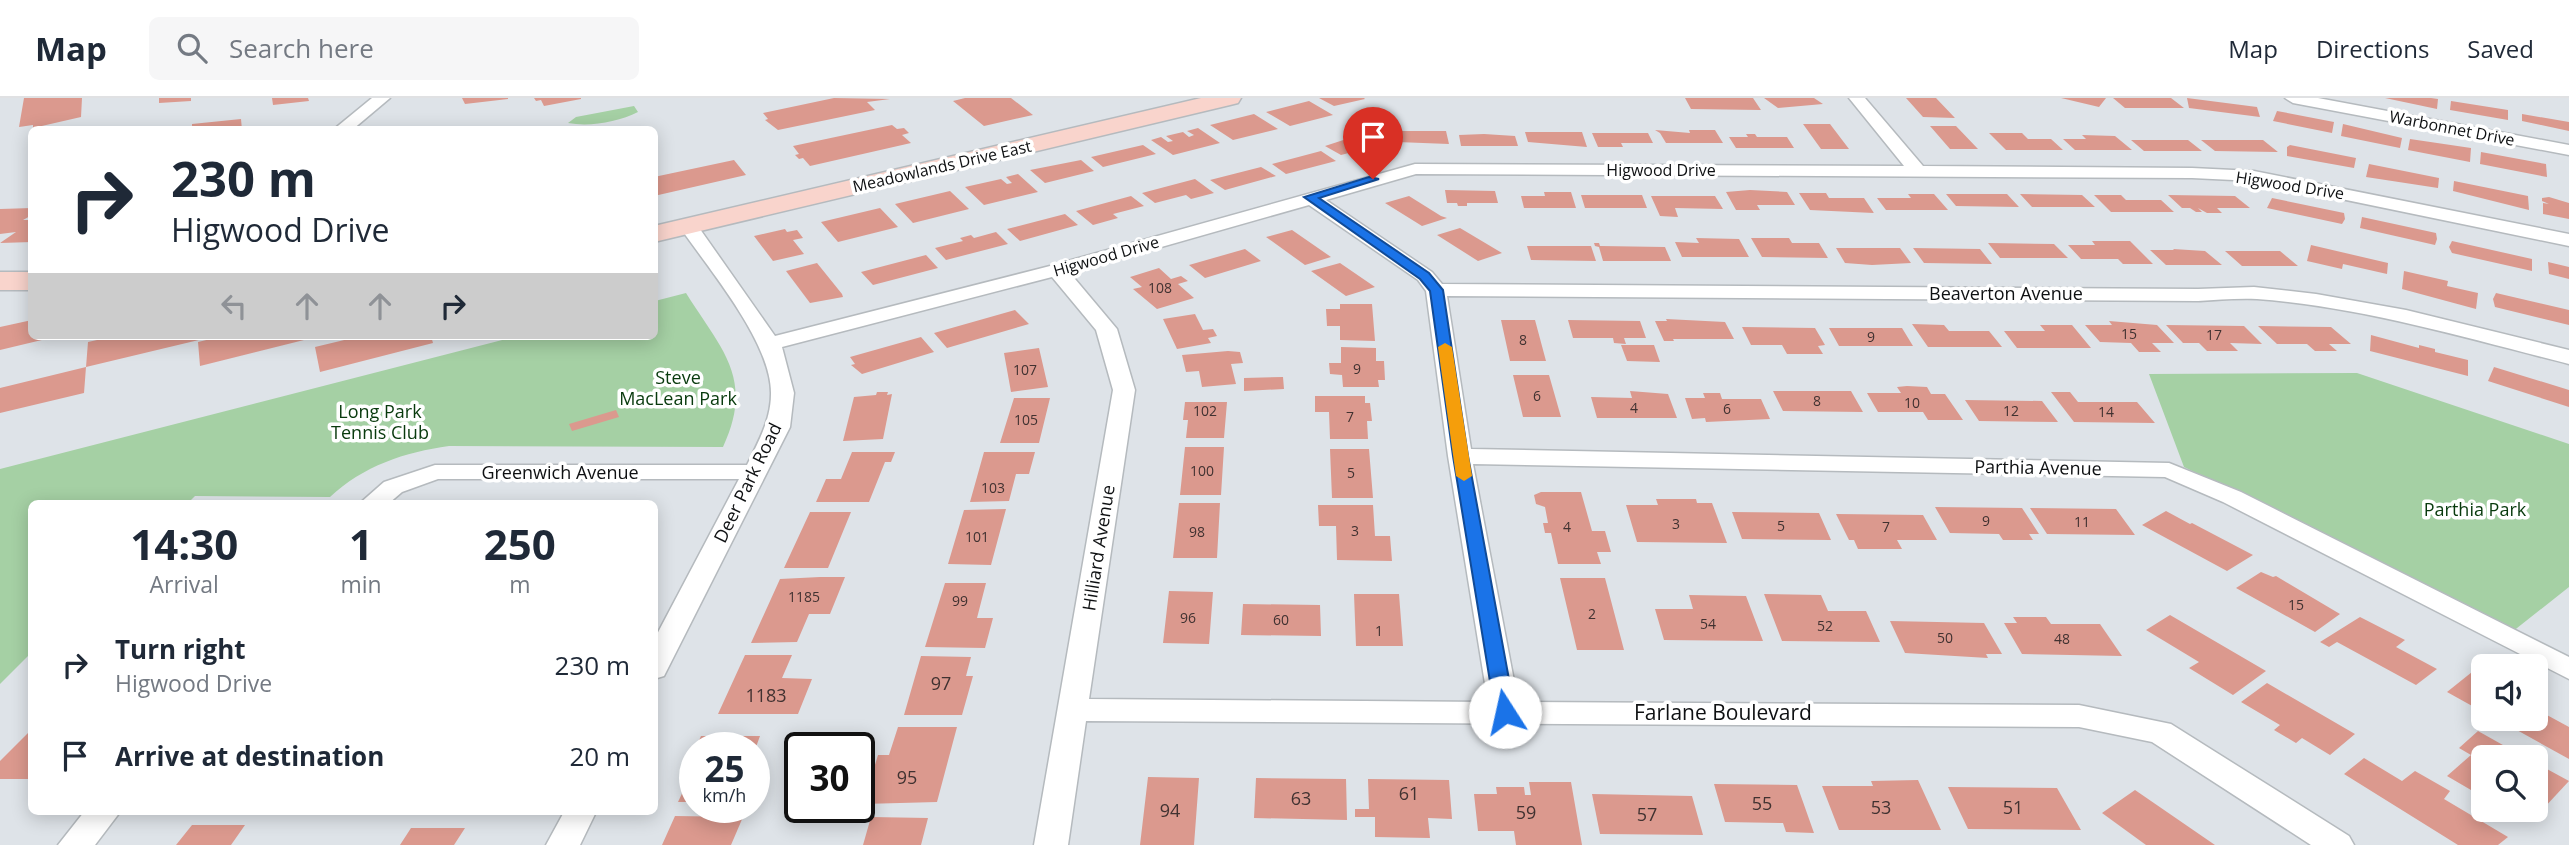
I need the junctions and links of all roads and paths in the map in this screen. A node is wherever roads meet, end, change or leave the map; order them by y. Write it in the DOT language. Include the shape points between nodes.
graph roads {
  1 [pos="382,98"];
  2 [pos="1230,98"];
  3 [pos="1857,98"];
  4 [pos="2293,98"];
  5 [pos="346,126"];
  6 [pos="2569,150"];
  7 [pos="1918,172"];
  8 [pos="1310,197"];
  9 [pos="688,226"];
  10 [pos="658,233"];
  11 [pos="2569,240"];
  12 [pos="1057,270"];
  13 [pos="0,281"];
  14 [pos="28,281"];
  15 [pos="1436,290"];
  16 [pos="770,344"];
  17 [pos="2569,356"];
  18 [pos="1460,456"];
  19 [pos="757,472"];
  20 [pos="377,500"];
  21 [pos="658,661"];
  22 [pos="2569,669"];
  23 [pos="1074,710"];
  24 [pos="1505,712"];
  25 [pos="101,815"];
  26 [pos="578,815"];
  27 [pos="75,845"];
  28 [pos="563,845"];
  29 [pos="1051,845"];
  30 [pos="2337,845"];
  1 -- 5 [label="street"];
  2 -- 9 [label="main road, Meadowlands Drive East"];
  3 -- 7 [label="street"];
  4 -- 6 [label="street, Warbonnet Drive"];
  7 -- 8 [label="street, Higwood Drive" via="1415,169"];
  7 -- 11 [label="street, Higwood Drive" via="2254,176"];
  8 -- 12 [label="street, Higwood Drive"];
  8 -- 15 [label="street" via="1425,276"];
  9 -- 10 [label="main road, Meadowlands Drive East"];
  9 -- 16 [label="street, Deer Park Road"];
  12 -- 16 [label="street, Higwood Drive"];
  12 -- 23 [label="street, Hilliard Avenue" via="1107,329 1124,390"];
  13 -- 14 [label="main road"];
  15 -- 17 [label="street, Beaverton Avenue" via="2254,293 2406,316"];
  15 -- 18 [label="street"];
  16 -- 19 [label="street, Deer Park Road" via="783,393 778,428"];
  18 -- 22 [label="street, Parthia Avenue" via="2169,470 2232,497"];
  18 -- 24 [label="street"];
  19 -- 20 [label="street, Greenwich Avenue" via="435,472 393,487"];
  19 -- 21 [label="street, Deer Park Road"];
  23 -- 24 [label="street, Farlane Boulevard"];
  23 -- 29 [label="street, Hilliard Avenue"];
  24 -- 30 [label="street, Farlane Boulevard" via="2079,716 2160,732"];
  25 -- 27 [label="street"];
  26 -- 28 [label="street"];
}
